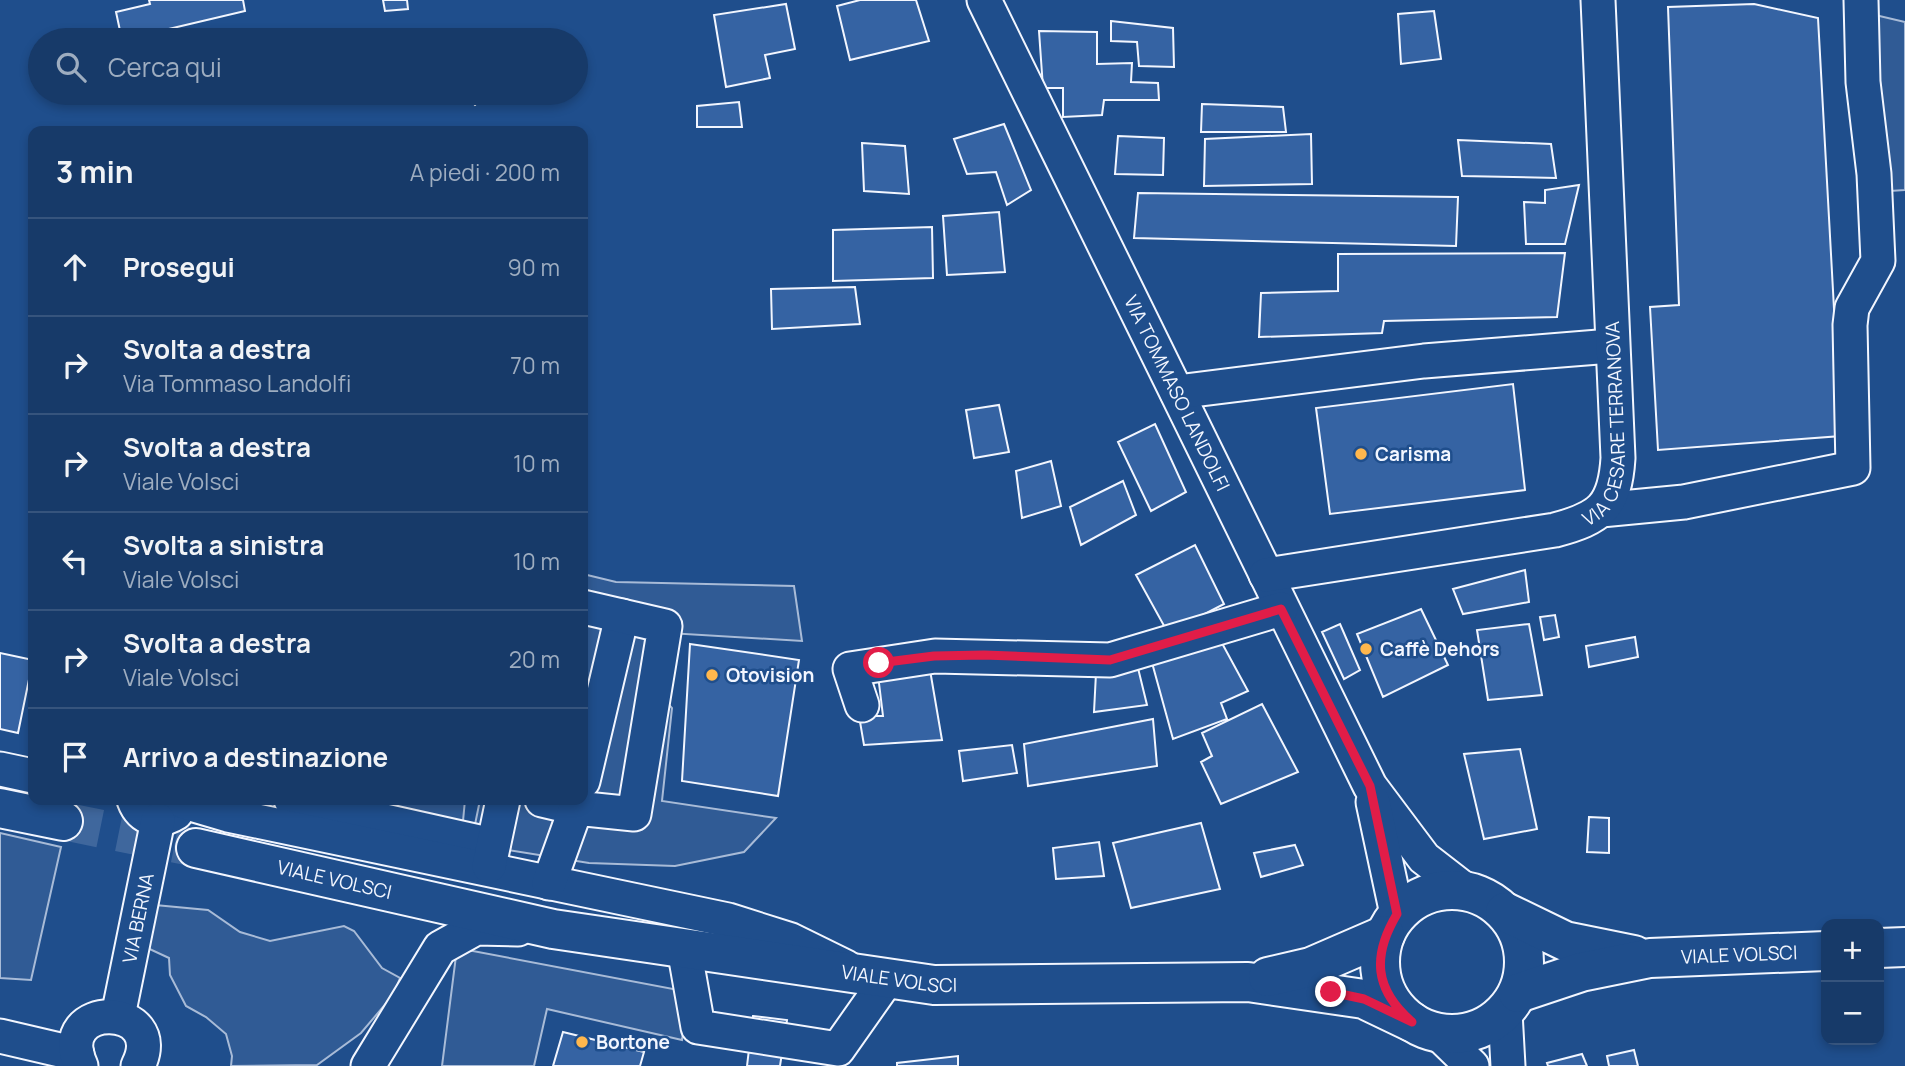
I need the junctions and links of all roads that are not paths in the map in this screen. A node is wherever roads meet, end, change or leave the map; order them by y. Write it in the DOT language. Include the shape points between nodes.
graph roads {
  1 [pos="984,0"];
  2 [pos="1598,0"];
  3 [pos="1861,0"];
  4 [pos="1611,346"];
  5 [pos="1177,392"];
  6 [pos="1601,510"];
  7 [pos="1266,575"];
  8 [pos="588,608"];
  9 [pos="1281,609"];
  10 [pos="622,616"];
  11 [pos="862,705"];
  12 [pos="588,758"];
  13 [pos="0,769"];
  14 [pos="28,775"];
  15 [pos="1370,786"];
  16 [pos="588,799"];
  17 [pos="165,805"];
  18 [pos="308,805"];
  19 [pos="502,805"];
  20 [pos="576,805"];
  21 [pos="0,808"];
  22 [pos="63,821"];
  23 [pos="196,848"];
  24 [pos="490,857"];
  25 [pos="549,883"];
  26 [pos="1464,889"];
  27 [pos="1506,912"];
  28 [pos="1391,925"];
  29 [pos="554,929"];
  30 [pos="1905,947"];
  31 [pos="684,948"];
  32 [pos="1884,948"];
  33 [pos="1821,951"];
  34 [pos="1650,958"];
  35 [pos="874,976"];
  36 [pos="1248,982"];
  37 [pos="1511,1003"];
  38 [pos="118,1016"];
  39 [pos="1425,1027"];
  40 [pos="0,1037"];
  41 [pos="79,1060"];
  42 [pos="140,1065"];
  43 [pos="368,1066"];
  44 [pos="1472,1066"];
  45 [pos="1508,1066"];
  1 -- 5 [label="street, VIA TOMMASO LANDOLFI"];
  2 -- 4 [label="street, VIA CESARE TERRANOVA"];
  3 -- 6 [label="street" via="1863,92 1874,174 1878,261 1853,308 1850,325 1853,468 1684,502"];
  4 -- 5 [label="street" via="1424,361"];
  4 -- 6 [label="street, VIA CESARE TERRANOVA" via="1617,475 1614,491"];
  5 -- 7 [label="street, VIA TOMMASO LANDOLFI"];
  6 -- 7 [label="street, VIA CESARE TERRANOVA" via="1584,522 1555,530"];
  7 -- 9 [label="street, VIA TOMMASO LANDOLFI"];
  8 -- 10 [label="street"];
  9 -- 11 [label="street" via="1110,660 934,656 850,669"];
  9 -- 15 [label="street, VIA TOMMASO LANDOLFI"];
  10 -- 12 [label="street"];
  10 -- 16 [label="street" via="665,626 634,814"];
  13 -- 14 [label="street"];
  15 -- 26 [label="street, VIA TOMMASO LANDOLFI" via="1424,858"];
  15 -- 28 [label="street, VIA TOMMASO LANDOLFI"];
  17 -- 24 [label="street"];
  17 -- 38 [label="street, VIA BERNA"];
  18 -- 24 [label="street"];
  19 -- 24 [label="street"];
  20 -- 25 [label="street"];
  21 -- 22 [label="main road"];
  23 -- 29 [label="main road, VIALE VOLSCI"];
  24 -- 25 [label="street"];
  25 -- 35 [label="street" via="728,920 791,940"];
  26 -- 27 [label="main road, VIALE VOLSCI" via="1486,897"];
  26 -- 28 [label="main road, VIALE VOLSCI" via="1439,890 1416,898"];
  27 -- 34 [label="main road, VIALE VOLSCI" via="1565,941"];
  27 -- 37 [label="main road" via="1524,951 1524,973"];
  28 -- 36 [label="main road, VIALE VOLSCI" via="1311,967"];
  28 -- 39 [label="main road" via="1381,974 1397,1009"];
  29 -- 31 [label="main road, VIALE VOLSCI"];
  29 -- 43 [label="street, VIALE VOLSCI" via="476,928 440,948"];
  30 -- 32 [label="main road"];
  31 -- 35 [label="main road, VIALE VOLSCI"];
  31 -- 35 [label="street" via="698,1027 838,1049"];
  33 -- 34 [label="main road, VIALE VOLSCI"];
  34 -- 37 [label="main road, VIALE VOLSCI" via="1581,972"];
  35 -- 36 [label="main road, VIALE VOLSCI" via="934,985"];
  36 -- 39 [label="main road, VIALE VOLSCI" via="1364,999"];
  37 -- 39 [label="main road, VIALE VOLSCI" via="1474,1031"];
  37 -- 45 [label="street" via="1504,1038"];
  38 -- 41 [label="street" via="96,1018 87,1024 77,1043"];
  38 -- 42 [label="street" via="140,1035"];
  39 -- 44 [label="street"];
  40 -- 41 [label="street"];
}
